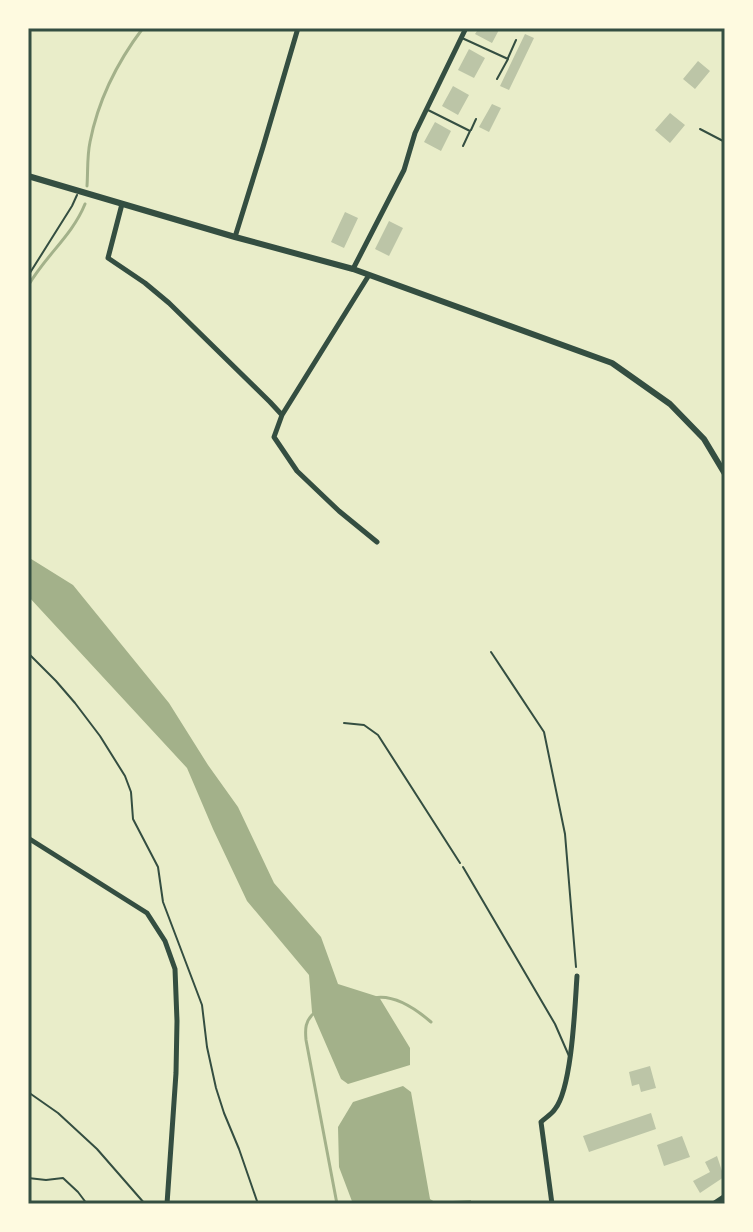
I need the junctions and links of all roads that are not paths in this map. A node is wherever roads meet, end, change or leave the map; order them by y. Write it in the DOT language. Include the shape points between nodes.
graph roads {
  1 [pos="298,28"];
  2 [pos="466,28"];
  3 [pos="461,38"];
  4 [pos="516,40"];
  5 [pos="508,59"];
  6 [pos="497,79"];
  7 [pos="427,110"];
  8 [pos="476,119"];
  9 [pos="700,129"];
  10 [pos="470,131"];
  11 [pos="725,142"];
  12 [pos="463,146"];
  13 [pos="28,176"];
  14 [pos="78,191"];
  15 [pos="122,204"];
  16 [pos="235,237"];
  17 [pos="353,269"];
  18 [pos="369,275"];
  19 [pos="28,276"];
  20 [pos="282,415"];
  21 [pos="725,474"];
  22 [pos="377,542"];
  23 [pos="28,838"];
  24 [pos="463,867"];
  25 [pos="577,976"];
  26 [pos="570,1057"];
  27 [pos="725,1196"];
  28 [pos="167,1204"];
  29 [pos="552,1204"];
  30 [pos="713,1204"];
  1 -- 16 [label="street"];
  2 -- 3 [label="street"];
  3 -- 5 [label="lane"];
  3 -- 7 [label="street"];
  4 -- 5 [label="lane"];
  5 -- 6 [label="lane"];
  7 -- 10 [label="lane"];
  7 -- 17 [label="street" via="404,170"];
  8 -- 10 [label="lane"];
  9 -- 11 [label="lane"];
  10 -- 12 [label="lane"];
  13 -- 14 [label="street"];
  14 -- 15 [label="street"];
  14 -- 19 [label="lane"];
  15 -- 16 [label="street"];
  15 -- 20 [label="street" via="108,258 169,303"];
  16 -- 17 [label="street"];
  17 -- 18 [label="street"];
  18 -- 20 [label="street"];
  18 -- 21 [label="street" via="612,363 670,404 704,439"];
  20 -- 22 [label="street" via="274,437 297,471"];
  23 -- 28 [label="street" via="147,913 165,941 175,969 177,1021"];
  24 -- 26 [label="lane"];
  25 -- 26 [label="street"];
  26 -- 29 [label="street" via="563,1094 541,1122"];
  27 -- 30 [label="street"];
}
